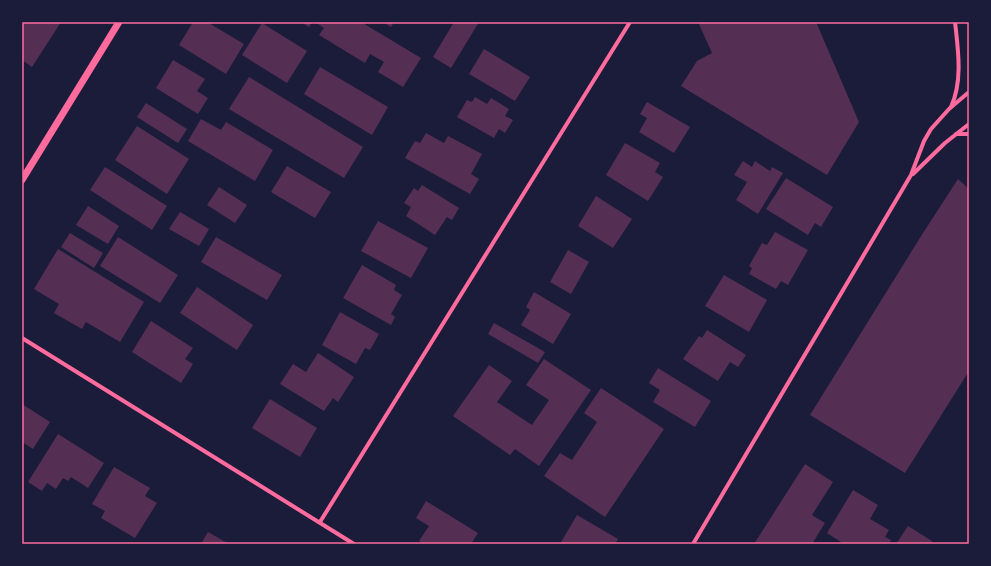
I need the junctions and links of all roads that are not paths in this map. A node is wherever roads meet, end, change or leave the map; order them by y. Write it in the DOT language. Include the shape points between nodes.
graph roads {
  1 [pos="119,22"];
  2 [pos="630,22"];
  3 [pos="955,22"];
  4 [pos="969,92"];
  5 [pos="950,109"];
  6 [pos="969,124"];
  7 [pos="956,134"];
  8 [pos="969,134"];
  9 [pos="911,175"];
  10 [pos="22,180"];
  11 [pos="22,338"];
  12 [pos="320,522"];
  13 [pos="354,544"];
  14 [pos="693,544"];
  1 -- 10 [label="street"];
  2 -- 12 [label="street"];
  3 -- 5 [label="street" via="958,79"];
  4 -- 5 [label="street"];
  5 -- 9 [label="street" via="927,135"];
  6 -- 7 [label="street"];
  7 -- 8 [label="street"];
  7 -- 9 [label="street"];
  9 -- 14 [label="street"];
  11 -- 12 [label="street"];
  12 -- 13 [label="street"];
}
